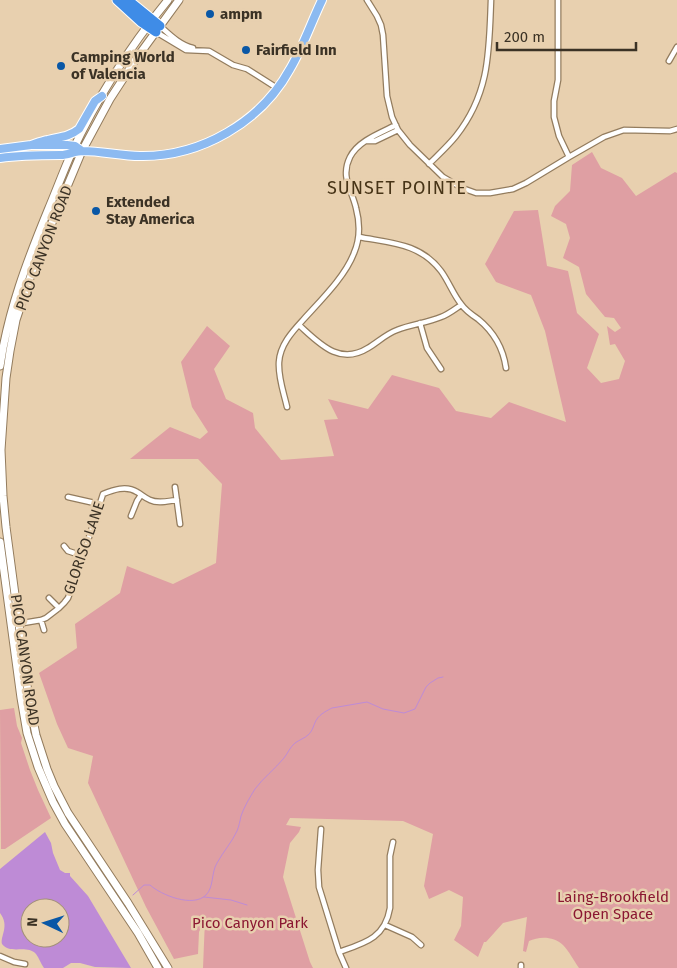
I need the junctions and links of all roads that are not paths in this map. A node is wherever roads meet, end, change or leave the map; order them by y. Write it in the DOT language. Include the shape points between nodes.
graph roads {
  1 [pos="117,0"];
  2 [pos="128,0"];
  3 [pos="168,0"];
  4 [pos="179,0"];
  5 [pos="322,0"];
  6 [pos="491,0"];
  7 [pos="558,0"];
  8 [pos="370,1"];
  9 [pos="150,23"];
  10 [pos="158,29"];
  11 [pos="677,47"];
  12 [pos="669,61"];
  13 [pos="277,88"];
  14 [pos="102,96"];
  15 [pos="397,128"];
  16 [pos="677,130"];
  17 [pos="31,145"];
  18 [pos="0,149"];
  19 [pos="76,150"];
  20 [pos="569,157"];
  21 [pos="0,158"];
  22 [pos="429,164"];
  23 [pos="359,238"];
  24 [pos="461,305"];
  25 [pos="420,323"];
  26 [pos="299,325"];
  27 [pos="0,366"];
  28 [pos="506,368"];
  29 [pos="441,370"];
  30 [pos="287,408"];
  31 [pos="1,442"];
  32 [pos="175,487"];
  33 [pos="141,495"];
  34 [pos="68,497"];
  35 [pos="177,500"];
  36 [pos="99,504"];
  37 [pos="131,516"];
  38 [pos="180,524"];
  39 [pos="0,542"];
  40 [pos="64,546"];
  41 [pos="83,556"];
  42 [pos="49,598"];
  43 [pos="59,608"];
  44 [pos="41,620"];
  45 [pos="15,624"];
  46 [pos="44,630"];
  47 [pos="321,829"];
  48 [pos="393,842"];
  49 [pos="385,925"];
  50 [pos="421,945"];
  51 [pos="339,952"];
  52 [pos="0,956"];
  53 [pos="24,964"];
  54 [pos="158,968"];
  55 [pos="168,968"];
  56 [pos="346,968"];
  1 -- 9 [label="highway"];
  2 -- 9 [label="highway"];
  3 -- 9 [label="main road, PICO CANYON ROAD"];
  4 -- 10 [label="main road, PICO CANYON ROAD"];
  5 -- 13 [label="main road" via="290,70"];
  6 -- 22 [label="street" via="490,49 480,96 456,137"];
  7 -- 20 [label="street" via="558,80 554,117"];
  8 -- 15 [label="street" via="381,25 387,96"];
  9 -- 10 [label="highway"];
  9 -- 14 [label="main road, PICO CANYON ROAD"];
  10 -- 13 [label="street" via="187,47 209,51"];
  10 -- 19 [label="main road, PICO CANYON ROAD"];
  11 -- 12 [label="street"];
  13 -- 19 [label="main road" via="242,123 195,148 151,156"];
  14 -- 17 [label="main road" via="95,101 75,132"];
  14 -- 19 [label="main road, PICO CANYON ROAD"];
  15 -- 22 [label="street"];
  15 -- 23 [label="street" via="375,141 358,146 347,163 347,184 357,210"];
  16 -- 20 [label="street" via="624,130 604,137"];
  17 -- 18 [label="main road"];
  17 -- 19 [label="main road"];
  19 -- 21 [label="main road" via="62,155"];
  19 -- 27 [label="main road, PICO CANYON ROAD" via="23,274 11,311"];
  19 -- 31 [label="main road, PICO CANYON ROAD" via="16,320 6,378"];
  20 -- 22 [label="street" via="513,189 490,193 462,188"];
  23 -- 24 [label="street" via="399,244 419,252 440,270"];
  23 -- 26 [label="street" via="348,266"];
  24 -- 25 [label="street" via="447,314"];
  24 -- 28 [label="street" via="497,340"];
  25 -- 26 [label="street" via="398,330 351,354 328,349"];
  25 -- 29 [label="street" via="427,348"];
  26 -- 30 [label="street" via="286,342 280,358 279,372"];
  31 -- 45 [label="main road, PICO CANYON ROAD" via="2,496"];
  32 -- 35 [label="street"];
  33 -- 35 [label="street" via="154,502"];
  33 -- 36 [label="street, GLORISO LANE" via="127,489 111,491 103,494"];
  33 -- 37 [label="street"];
  34 -- 36 [label="street"];
  35 -- 38 [label="street"];
  36 -- 41 [label="street, GLORISO LANE"];
  39 -- 45 [label="main road, PICO CANYON ROAD"];
  40 -- 41 [label="street" via="68,551"];
  41 -- 43 [label="street, GLORISO LANE" via="68,598"];
  42 -- 43 [label="street"];
  43 -- 44 [label="street, GLORISO LANE"];
  44 -- 45 [label="street, GLORISO LANE"];
  44 -- 46 [label="street"];
  45 -- 54 [label="main road, PICO CANYON ROAD" via="26,728 45,785 65,824"];
  45 -- 55 [label="main road, PICO CANYON ROAD" via="36,735 54,786 76,826"];
  47 -- 51 [label="street" via="318,887"];
  48 -- 49 [label="street" via="390,908"];
  49 -- 50 [label="street" via="412,937"];
  49 -- 51 [label="street" via="369,941"];
  51 -- 56 [label="street"];
  52 -- 53 [label="street"];
}
